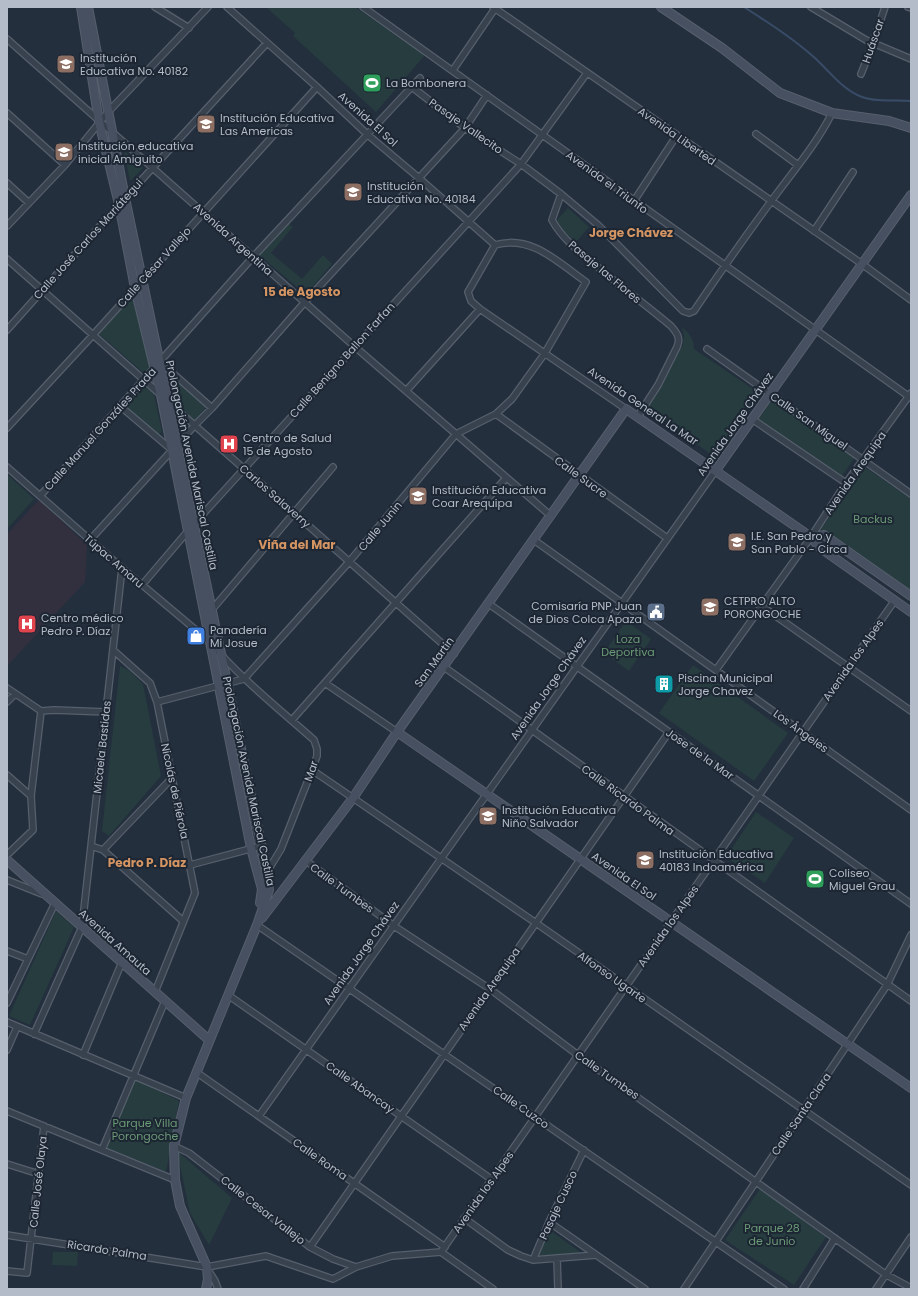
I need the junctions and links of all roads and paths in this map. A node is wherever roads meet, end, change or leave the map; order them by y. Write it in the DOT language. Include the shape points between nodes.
graph roads {
  1 [pos="81,7"];
  2 [pos="88,7"];
  3 [pos="155,7"];
  4 [pos="208,7"];
  5 [pos="227,7"];
  6 [pos="363,7"];
  7 [pos="662,7"];
  8 [pos="811,7"];
  9 [pos="885,7"];
  10 [pos="908,7"];
  11 [pos="495,8"];
  12 [pos="911,8"];
  13 [pos="189,28"];
  14 [pos="7,39"];
  15 [pos="267,43"];
  16 [pos="873,43"];
  17 [pos="911,59"];
  18 [pos="452,70"];
  19 [pos="588,73"];
  20 [pos="861,74"];
  21 [pos="420,78"];
  22 [pos="317,87"];
  23 [pos="412,88"];
  24 [pos="487,95"];
  25 [pos="108,112"];
  26 [pos="7,113"];
  27 [pos="832,113"];
  28 [pos="100,122"];
  29 [pos="465,128"];
  30 [pos="911,128"];
  31 [pos="112,133"];
  32 [pos="756,134"];
  33 [pos="543,135"];
  34 [pos="677,135"];
  35 [pos="368,136"];
  36 [pos="521,164"];
  37 [pos="65,165"];
  38 [pos="798,165"];
  39 [pos="152,168"];
  40 [pos="853,172"];
  41 [pos="419,178"];
  42 [pos="7,183"];
  43 [pos="561,194"];
  44 [pos="125,198"];
  45 [pos="910,198"];
  46 [pos="634,201"];
  47 [pos="771,201"];
  48 [pos="29,203"];
  49 [pos="119,204"];
  50 [pos="203,213"];
  51 [pos="469,222"];
  52 [pos="7,226"];
  53 [pos="814,231"];
  54 [pos="495,245"];
  55 [pos="253,257"];
  56 [pos="7,259"];
  57 [pos="862,264"];
  58 [pos="725,266"];
  59 [pos="143,278"];
  60 [pos="135,288"];
  61 [pos="42,290"];
  62 [pos="911,300"];
  63 [pos="304,303"];
  64 [pos="480,309"];
  65 [pos="815,329"];
  66 [pos="7,330"];
  67 [pos="93,335"];
  68 [pos="354,346"];
  69 [pos="707,349"];
  70 [pos="545,353"];
  71 [pos="158,365"];
  72 [pos="144,380"];
  73 [pos="406,391"];
  74 [pos="770,393"];
  75 [pos="161,395"];
  76 [pos="910,395"];
  77 [pos="169,403"];
  78 [pos="120,406"];
  79 [pos="212,408"];
  80 [pos="626,409"];
  81 [pos="496,414"];
  82 [pos="638,416"];
  83 [pos="752,419"];
  84 [pos="194,425"];
  85 [pos="7,428"];
  86 [pos="456,434"];
  87 [pos="174,447"];
  88 [pos="864,460"];
  89 [pos="7,467"];
  90 [pos="333,467"];
  91 [pos="243,469"];
  92 [pos="716,470"];
  93 [pos="579,476"];
  94 [pos="506,478"];
  95 [pos="846,484"];
  96 [pos="911,494"];
  97 [pos="40,496"];
  98 [pos="294,513"];
  99 [pos="551,516"];
  100 [pos="190,528"];
  101 [pos="811,537"];
  102 [pos="667,538"];
  103 [pos="90,540"];
  104 [pos="534,540"];
  105 [pos="349,562"];
  106 [pos="122,568"];
  107 [pos="142,584"];
  108 [pos="911,596"];
  109 [pos="895,600"];
  110 [pos="396,603"];
  111 [pos="622,603"];
  112 [pos="489,604"];
  113 [pos="763,607"];
  114 [pos="208,612"];
  115 [pos="911,612"];
  116 [pos="209,641"];
  117 [pos="113,650"];
  118 [pos="454,654"];
  119 [pos="221,655"];
  120 [pos="577,666"];
  121 [pos="848,667"];
  122 [pos="444,668"];
  123 [pos="716,670"];
  124 [pos="244,679"];
  125 [pos="325,683"];
  126 [pos="227,684"];
  127 [pos="218,686"];
  128 [pos="7,688"];
  129 [pos="15,694"];
  130 [pos="7,702"];
  131 [pos="157,702"];
  132 [pos="40,711"];
  133 [pos="911,711"];
  134 [pos="106,712"];
  135 [pos="292,720"];
  136 [pos="532,730"];
  137 [pos="397,732"];
  138 [pos="669,732"];
  139 [pos="803,732"];
  140 [pos="312,770"];
  141 [pos="7,775"];
  142 [pos="171,779"];
  143 [pos="486,794"];
  144 [pos="31,796"];
  145 [pos="759,796"];
  146 [pos="624,797"];
  147 [pos="352,798"];
  148 [pos="911,810"];
  149 [pos="91,846"];
  150 [pos="261,846"];
  151 [pos="251,848"];
  152 [pos="102,850"];
  153 [pos="7,855"];
  154 [pos="442,858"];
  155 [pos="580,859"];
  156 [pos="7,860"];
  157 [pos="305,860"];
  158 [pos="713,860"];
  159 [pos="190,865"];
  160 [pos="267,872"];
  161 [pos="7,880"];
  162 [pos="46,896"];
  163 [pos="56,903"];
  164 [pos="911,904"];
  165 [pos="183,921"];
  166 [pos="671,922"];
  167 [pos="536,923"];
  168 [pos="257,925"];
  169 [pos="394,926"];
  170 [pos="82,927"];
  171 [pos="911,935"];
  172 [pos="7,951"];
  173 [pos="28,959"];
  174 [pos="122,962"];
  175 [pos="887,984"];
  176 [pos="626,987"];
  177 [pos="349,989"];
  178 [pos="490,989"];
  179 [pos="155,992"];
  180 [pos="228,995"];
  181 [pos="165,1001"];
  182 [pos="911,1001"];
  183 [pos="7,1003"];
  184 [pos="7,1022"];
  185 [pos="17,1027"];
  186 [pos="34,1034"];
  187 [pos="209,1040"];
  188 [pos="847,1044"];
  189 [pos="7,1050"];
  190 [pos="306,1050"];
  191 [pos="444,1054"];
  192 [pos="83,1055"];
  193 [pos="578,1055"];
  194 [pos="196,1072"];
  195 [pos="134,1076"];
  196 [pos="911,1088"];
  197 [pos="186,1098"];
  198 [pos="803,1110"];
  199 [pos="7,1111"];
  200 [pos="259,1116"];
  201 [pos="401,1116"];
  202 [pos="535,1117"];
  203 [pos="44,1126"];
  204 [pos="174,1146"];
  205 [pos="102,1150"];
  206 [pos="584,1150"];
  207 [pos="7,1164"];
  208 [pos="39,1174"];
  209 [pos="491,1179"];
  210 [pos="175,1180"];
  211 [pos="756,1181"];
  212 [pos="354,1183"];
  213 [pos="911,1185"];
  214 [pos="464,1218"];
  215 [pos="549,1222"];
  216 [pos="7,1235"];
  217 [pos="911,1237"];
  218 [pos="32,1238"];
  219 [pos="835,1238"];
  220 [pos="716,1242"];
  221 [pos="310,1247"];
  222 [pos="445,1247"];
  223 [pos="441,1252"];
  224 [pos="596,1255"];
  225 [pos="557,1258"];
  226 [pos="533,1260"];
  227 [pos="356,1267"];
  228 [pos="207,1268"];
  229 [pos="7,1271"];
  230 [pos="885,1274"];
  231 [pos="911,1288"];
  232 [pos="206,1289"];
  233 [pos="218,1289"];
  234 [pos="493,1289"];
  235 [pos="558,1289"];
  236 [pos="645,1289"];
  237 [pos="684,1289"];
  238 [pos="784,1289"];
  239 [pos="803,1289"];
  240 [pos="876,1289"];
  1 -- 28 [label="street, Prolongación Avenida Mariscal Castilla"];
  2 -- 25 [label="street, Prolongación Avenida Mariscal Castilla"];
  3 -- 13 [label="street"];
  4 -- 13 [label="street"];
  5 -- 15 [label="street, Avenida El Sol"];
  6 -- 18 [label="street, Avenida el Triunfo"];
  7 -- 27 [label="street" via="722,48 780,93"];
  8 -- 16 [label="street"];
  9 -- 16 [label="street, Huáscar"];
  10 -- 12 [label="street"];
  11 -- 18 [label="street"];
  11 -- 19 [label="street, Avenida Liberted"];
  13 -- 25 [label="street"];
  14 -- 28 [label="street, Avenida Argentina"];
  15 -- 22 [label="street, Avenida El Sol"];
  15 -- 39 [label="street, Calle José Carlos Mariátegui"];
  16 -- 17 [label="street"];
  16 -- 20 [label="street, Huáscar"];
  18 -- 24 [label="street, Avenida el Triunfo"];
  19 -- 33 [label="street, Calle Benigno Ballon Farfan"];
  19 -- 34 [label="street, Avenida Liberted"];
  21 -- 23 [label="street, Calle Manuel Gonzáles Prada"];
  22 -- 35 [label="street, Avenida El Sol"];
  22 -- 50 [label="street, Calle César Vallejo"];
  23 -- 29 [label="street, Pasaje Vallecito"];
  23 -- 35 [label="street, Calle Manuel Gonzáles Prada"];
  24 -- 29 [label="street"];
  24 -- 33 [label="street, Avenida el Triunfo"];
  25 -- 28 [label="street"];
  25 -- 31 [label="street, Prolongación Avenida Mariscal Castilla"];
  26 -- 37 [label="street"];
  27 -- 30 [label="street"];
  27 -- 38 [label="street"];
  28 -- 31 [label="street, Avenida Argentina"];
  28 -- 37 [label="street"];
  28 -- 49 [label="street, Prolongación Avenida Mariscal Castilla"];
  29 -- 36 [label="street, Pasaje Vallecito"];
  29 -- 41 [label="street"];
  31 -- 39 [label="street, Avenida Argentina"];
  31 -- 44 [label="street, Prolongación Avenida Mariscal Castilla"];
  32 -- 38 [label="street"];
  33 -- 36 [label="street, Calle Benigno Ballon Farfan"];
  33 -- 46 [label="street, Avenida el Triunfo"];
  34 -- 46 [label="street"];
  34 -- 47 [label="street, Avenida Liberted"];
  35 -- 41 [label="street, Avenida El Sol"];
  35 -- 55 [label="street, Calle Manuel Gonzáles Prada"];
  36 -- 43 [label="street"];
  36 -- 51 [label="street, Calle Benigno Ballon Farfan"];
  37 -- 48 [label="street"];
  38 -- 47 [label="street"];
  39 -- 44 [label="street, Calle José Carlos Mariátegui"];
  39 -- 50 [label="street, Avenida Argentina"];
  40 -- 53 [label="street"];
  41 -- 51 [label="street, Avenida El Sol"];
  41 -- 63 [label="street"];
  42 -- 48 [label="street"];
  43 -- 58 [label="street" via="598,225 683,311 694,311"];
  43 -- 82 [label="street, Pasaje las Flores" via="552,220 557,230 605,274 676,332 679,342 658,386"];
  44 -- 49 [label="street, Calle José Carlos Mariátegui"];
  44 -- 59 [label="street, Prolongación Avenida Mariscal Castilla"];
  45 -- 57 [label="street, Avenida Jorge Chávez"];
  46 -- 58 [label="street, Avenida el Triunfo"];
  47 -- 53 [label="street, Avenida Liberted"];
  47 -- 58 [label="street"];
  48 -- 52 [label="street"];
  49 -- 60 [label="street, Prolongación Avenida Mariscal Castilla"];
  49 -- 61 [label="street, Calle José Carlos Mariátegui"];
  50 -- 55 [label="street, Avenida Argentina"];
  50 -- 59 [label="street, Calle César Vallejo"];
  51 -- 54 [label="street, Avenida El Sol"];
  51 -- 68 [label="street, Calle Benigno Ballon Farfan"];
  53 -- 57 [label="street, Avenida Liberted"];
  54 -- 64 [label="street, Avenida General La Mar" via="468,292 471,302"];
  54 -- 70 [label="street, Calle Junin" via="504,242 526,244 544,251 586,282"];
  55 -- 63 [label="street, Avenida Argentina"];
  55 -- 71 [label="street, Calle Manuel Gonzáles Prada"];
  56 -- 61 [label="street, Carlos Salaverry"];
  57 -- 62 [label="street, Avenida Liberted"];
  57 -- 65 [label="street, Avenida Jorge Chávez"];
  58 -- 65 [label="street, Avenida el Triunfo"];
  59 -- 60 [label="street, Calle César Vallejo"];
  59 -- 71 [label="street, Prolongación Avenida Mariscal Castilla"];
  60 -- 67 [label="street, Calle César Vallejo"];
  60 -- 71 [label="street, Prolongación Avenida Mariscal Castilla"];
  61 -- 66 [label="street, Calle José Carlos Mariátegui"];
  61 -- 67 [label="street, Carlos Salaverry"];
  63 -- 68 [label="street, Avenida Argentina"];
  63 -- 79 [label="street"];
  64 -- 70 [label="street, Avenida General La Mar"];
  64 -- 73 [label="street"];
  65 -- 74 [label="street, Avenida Jorge Chávez"];
  65 -- 76 [label="street, Avenida el Triunfo"];
  67 -- 72 [label="street, Carlos Salaverry"];
  67 -- 85 [label="street, Calle César Vallejo"];
  68 -- 73 [label="street, Avenida Argentina"];
  68 -- 91 [label="street, Calle Benigno Ballon Farfan"];
  69 -- 74 [label="street, Calle San Miguel"];
  70 -- 80 [label="street, Avenida General La Mar"];
  70 -- 81 [label="street, Calle Junin" via="512,399"];
  71 -- 72 [label="street, Calle Manuel Gonzáles Prada"];
  71 -- 75 [label="street, Prolongación Avenida Mariscal Castilla"];
  71 -- 77 [label="street, Prolongación Avenida Mariscal Castilla"];
  71 -- 79 [label="street"];
  72 -- 75 [label="street, Carlos Salaverry"];
  72 -- 78 [label="street, Calle Manuel Gonzáles Prada"];
  73 -- 86 [label="street, Avenida Argentina"];
  74 -- 83 [label="street, Avenida Jorge Chávez"];
  74 -- 88 [label="street, Calle San Miguel"];
  75 -- 77 [label="street, Carlos Salaverry"];
  75 -- 87 [label="street, Prolongación Avenida Mariscal Castilla"];
  76 -- 88 [label="street, Avenida Arequipa"];
  77 -- 84 [label="street, Carlos Salaverry"];
  77 -- 87 [label="street, Prolongación Avenida Mariscal Castilla"];
  78 -- 87 [label="street"];
  78 -- 97 [label="street, Calle Manuel Gonzáles Prada"];
  79 -- 84 [label="street"];
  80 -- 82 [label="street, Avenida General La Mar"];
  80 -- 93 [label="street, San Martin"];
  81 -- 86 [label="street, Calle Junin"];
  81 -- 93 [label="street, Calle Sucre"];
  82 -- 92 [label="street, Avenida General La Mar"];
  83 -- 92 [label="street, Avenida Jorge Chávez"];
  83 -- 95 [label="street"];
  84 -- 87 [label="street"];
  84 -- 91 [label="street, Carlos Salaverry"];
  86 -- 94 [label="street, Avenida Argentina"];
  86 -- 105 [label="street, Calle Junin"];
  87 -- 100 [label="street, Prolongación Avenida Mariscal Castilla"];
  87 -- 103 [label="street"];
  88 -- 95 [label="street, Avenida Arequipa"];
  88 -- 96 [label="street, Calle San Miguel"];
  89 -- 97 [label="street, Túpac Amaru"];
  90 -- 98 [label="street"];
  91 -- 98 [label="street, Carlos Salaverry"];
  91 -- 100 [label="street, Calle Benigno Ballon Farfan"];
  92 -- 101 [label="street, Avenida General La Mar"];
  92 -- 102 [label="street, Avenida Jorge Chávez"];
  93 -- 99 [label="street, San Martin"];
  93 -- 102 [label="street, Calle Sucre"];
  94 -- 99 [label="street, Avenida Argentina"];
  94 -- 110 [label="street"];
  95 -- 101 [label="street, Avenida Arequipa"];
  97 -- 103 [label="street, Túpac Amaru"];
  98 -- 105 [label="street, Carlos Salaverry"];
  98 -- 114 [label="street"];
  99 -- 104 [label="street, San Martin"];
  100 -- 107 [label="street, Calle Benigno Ballon Farfan"];
  100 -- 114 [label="street, Prolongación Avenida Mariscal Castilla"];
  101 -- 108 [label="street" via="824,535"];
  101 -- 109 [label="street, Avenida General La Mar" via="819,547"];
  101 -- 113 [label="street, Avenida Arequipa"];
  102 -- 111 [label="street, Avenida Jorge Chávez"];
  103 -- 106 [label="street, Túpac Amaru"];
  104 -- 111 [label="street, Los Ángeles"];
  104 -- 112 [label="street, San Martin"];
  105 -- 110 [label="street, Carlos Salaverry"];
  105 -- 124 [label="street, Calle Junin"];
  106 -- 107 [label="street, Túpac Amaru"];
  106 -- 117 [label="street, Micaela Bastidas"];
  107 -- 116 [label="street, Túpac Amaru"];
  109 -- 115 [label="street, Avenida General La Mar"];
  109 -- 121 [label="street, Avenida los Alpes"];
  110 -- 118 [label="street, Carlos Salaverry"];
  110 -- 125 [label="street"];
  111 -- 120 [label="street, Avenida Jorge Chávez"];
  111 -- 123 [label="street, Los Ángeles"];
  112 -- 118 [label="street, San Martin"];
  112 -- 120 [label="street, Jose de la Mar"];
  113 -- 121 [label="street"];
  113 -- 123 [label="street, Avenida Arequipa"];
  114 -- 116 [label="street, Prolongación Avenida Mariscal Castilla"];
  114 -- 119 [label="street, Prolongación Avenida Mariscal Castilla"];
  116 -- 119 [label="street, Túpac Amaru"];
  116 -- 127 [label="street, Prolongación Avenida Mariscal Castilla"];
  117 -- 131 [label="street, Nicolás de Piérola" via="150,683"];
  117 -- 134 [label="street, Micaela Bastidas"];
  118 -- 122 [label="street, San Martin"];
  119 -- 124 [label="street, Mar"];
  119 -- 126 [label="street, Prolongación Avenida Mariscal Castilla"];
  120 -- 136 [label="street, Avenida Jorge Chávez"];
  120 -- 138 [label="street, Jose de la Mar"];
  121 -- 133 [label="street"];
  121 -- 139 [label="street, Avenida los Alpes"];
  122 -- 136 [label="street, Calle Ricardo Palma"];
  122 -- 137 [label="street, San Martin"];
  123 -- 139 [label="street, Los Ángeles"];
  124 -- 126 [label="street"];
  124 -- 135 [label="street, Mar"];
  125 -- 135 [label="street"];
  125 -- 137 [label="street, Avenida El Sol"];
  126 -- 127 [label="street"];
  126 -- 150 [label="street, Prolongación Avenida Mariscal Castilla"];
  127 -- 131 [label="street"];
  127 -- 151 [label="street, Prolongación Avenida Mariscal Castilla"];
  128 -- 129 [label="street"];
  129 -- 130 [label="street"];
  129 -- 132 [label="street"];
  131 -- 142 [label="street, Nicolás de Piérola"];
  132 -- 134 [label="street"];
  132 -- 144 [label="street"];
  134 -- 149 [label="street, Micaela Bastidas"];
  135 -- 140 [label="street, Mar" via="316,744 317,756"];
  136 -- 143 [label="street, Avenida Jorge Chávez"];
  136 -- 146 [label="street, Calle Ricardo Palma"];
  137 -- 143 [label="street, Avenida El Sol"];
  137 -- 147 [label="street, San Martin"];
  138 -- 145 [label="street, Jose de la Mar"];
  138 -- 146 [label="street, Avenida Arequipa"];
  139 -- 145 [label="street, Avenida los Alpes"];
  139 -- 148 [label="street, Los Ángeles"];
  140 -- 147 [label="street, Alfonso Ugarte"];
  140 -- 160 [label="street, Mar" via="281,849"];
  141 -- 144 [label="street"];
  142 -- 152 [label="street"];
  142 -- 159 [label="street, Nicolás de Piérola"];
  143 -- 154 [label="street, Avenida Jorge Chávez"];
  143 -- 155 [label="street, Avenida El Sol"];
  144 -- 153 [label="street" via="33,830"];
  145 -- 158 [label="street, Avenida los Alpes"];
  145 -- 164 [label="street, Jose de la Mar"];
  146 -- 155 [label="street, Avenida Arequipa"];
  146 -- 158 [label="street, Calle Ricardo Palma"];
  147 -- 154 [label="street, Alfonso Ugarte"];
  147 -- 157 [label="street, San Martin"];
  149 -- 152 [label="street"];
  149 -- 170 [label="street, Micaela Bastidas"];
  150 -- 151 [label="street"];
  150 -- 160 [label="street, Prolongación Avenida Mariscal Castilla"];
  151 -- 159 [label="street"];
  151 -- 168 [label="street, Prolongación Avenida Mariscal Castilla" via="262,889"];
  152 -- 165 [label="street"];
  154 -- 167 [label="street, Alfonso Ugarte"];
  154 -- 169 [label="street, Avenida Jorge Chávez"];
  155 -- 166 [label="street, Avenida El Sol"];
  155 -- 167 [label="street, Avenida Arequipa"];
  156 -- 162 [label="street, Avenida Amauta"];
  157 -- 168 [label="street, San Martin"];
  157 -- 169 [label="street, Calle Tumbes"];
  158 -- 166 [label="street, Avenida los Alpes"];
  158 -- 175 [label="street, Calle Ricardo Palma"];
  159 -- 165 [label="street, Nicolás de Piérola" via="195,893"];
  160 -- 168 [label="street, Prolongación Avenida Mariscal Castilla" via="269,890"];
  161 -- 162 [label="street"];
  162 -- 163 [label="street, Avenida Amauta"];
  163 -- 170 [label="street, Avenida Amauta"];
  163 -- 173 [label="street"];
  165 -- 179 [label="street, Nicolás de Piérola"];
  166 -- 176 [label="street, Avenida los Alpes"];
  166 -- 188 [label="street, Avenida El Sol"];
  167 -- 176 [label="street, Alfonso Ugarte"];
  167 -- 178 [label="street, Avenida Arequipa"];
  168 -- 177 [label="street, Calle Cuzco"];
  168 -- 180 [label="street, Prolongación Avenida Mariscal Castilla"];
  169 -- 177 [label="street, Avenida Jorge Chávez"];
  169 -- 178 [label="street, Calle Tumbes"];
  170 -- 174 [label="street, Avenida Amauta"];
  170 -- 186 [label="street, Micaela Bastidas"];
  171 -- 175 [label="street, Calle Santa Clara"];
  172 -- 173 [label="street"];
  173 -- 183 [label="street"];
  174 -- 179 [label="street, Avenida Amauta"];
  174 -- 192 [label="street"];
  175 -- 182 [label="street, Calle Ricardo Palma"];
  175 -- 188 [label="street, Calle Santa Clara"];
  176 -- 193 [label="street, Avenida los Alpes"];
  176 -- 198 [label="street, Alfonso Ugarte"];
  177 -- 190 [label="street, Avenida Jorge Chávez"];
  177 -- 191 [label="street, Calle Cuzco"];
  178 -- 191 [label="street, Avenida Arequipa"];
  178 -- 193 [label="street, Calle Tumbes"];
  179 -- 181 [label="street, Avenida Amauta"];
  180 -- 187 [label="street, Prolongación Avenida Mariscal Castilla"];
  180 -- 190 [label="street, Calle Abancay"];
  181 -- 187 [label="street, Avenida Amauta"];
  181 -- 195 [label="street"];
  184 -- 185 [label="street"];
  185 -- 186 [label="street"];
  185 -- 189 [label="street"];
  186 -- 192 [label="street"];
  187 -- 194 [label="street, Prolongación Avenida Mariscal Castilla"];
  188 -- 196 [label="street, Avenida El Sol"];
  188 -- 198 [label="street, Calle Santa Clara"];
  190 -- 200 [label="street, Avenida Jorge Chávez"];
  190 -- 201 [label="street, Calle Abancay"];
  191 -- 201 [label="street, Avenida Arequipa"];
  191 -- 202 [label="street, Calle Cuzco"];
  192 -- 195 [label="street"];
  193 -- 202 [label="street, Avenida los Alpes"];
  193 -- 211 [label="street, Calle Tumbes"];
  194 -- 197 [label="street, Prolongación Avenida Mariscal Castilla"];
  194 -- 200 [label="street, Calle Roma"];
  195 -- 197 [label="street"];
  195 -- 205 [label="street"];
  197 -- 204 [label="street, Prolongación Avenida Mariscal Castilla"];
  198 -- 211 [label="street, Calle Santa Clara"];
  198 -- 213 [label="street, Alfonso Ugarte"];
  199 -- 203 [label="street"];
  200 -- 212 [label="street, Calle Roma"];
  201 -- 209 [label="street, Calle Abancay"];
  201 -- 212 [label="street, Avenida Arequipa"];
  202 -- 206 [label="street, Calle Cuzco"];
  202 -- 209 [label="street, Avenida los Alpes"];
  203 -- 205 [label="street"];
  203 -- 208 [label="street, Calle José Olaya"];
  204 -- 210 [label="street, Prolongación Avenida Mariscal Castilla"];
  204 -- 221 [label="street, Calle Cesar Vallejo" via="189,1153"];
  205 -- 210 [label="street"];
  206 -- 215 [label="street, Pasaje Cusco"];
  206 -- 220 [label="street, Calle Cuzco"];
  207 -- 208 [label="street"];
  208 -- 218 [label="street, Calle José Olaya"];
  209 -- 214 [label="street, Avenida los Alpes"];
  210 -- 228 [label="street, Prolongación Avenida Mariscal Castilla" via="180,1206"];
  211 -- 219 [label="street, Calle Tumbes"];
  211 -- 220 [label="street, Calle Santa Clara"];
  212 -- 221 [label="street, Avenida Arequipa"];
  212 -- 222 [label="street, Calle Roma"];
  214 -- 222 [label="street, Avenida los Alpes"];
  214 -- 226 [label="street" via="508,1250"];
  215 -- 224 [label="street"];
  215 -- 226 [label="street, Pasaje Cusco"];
  216 -- 218 [label="street, Ricardo Palma"];
  217 -- 230 [label="street"];
  218 -- 228 [label="street, Ricardo Palma"];
  218 -- 229 [label="street, Calle José Olaya" via="27,1273"];
  219 -- 230 [label="street, Calle Tumbes"];
  219 -- 239 [label="street"];
  220 -- 237 [label="street, Calle Santa Clara"];
  220 -- 238 [label="street, Calle Cuzco"];
  221 -- 227 [label="street, Calle Cesar Vallejo"];
  222 -- 223 [label="street, Avenida los Alpes"];
  223 -- 227 [label="street, Ricardo Palma" via="392,1256"];
  223 -- 234 [label="street"];
  224 -- 225 [label="street"];
  224 -- 236 [label="street"];
  225 -- 226 [label="street"];
  225 -- 235 [label="street"];
  227 -- 228 [label="street, Ricardo Palma" via="333,1279 266,1256"];
  228 -- 232 [label="street"];
  228 -- 233 [label="street"];
  230 -- 231 [label="street, Calle Tumbes"];
  230 -- 240 [label="street"];
}
